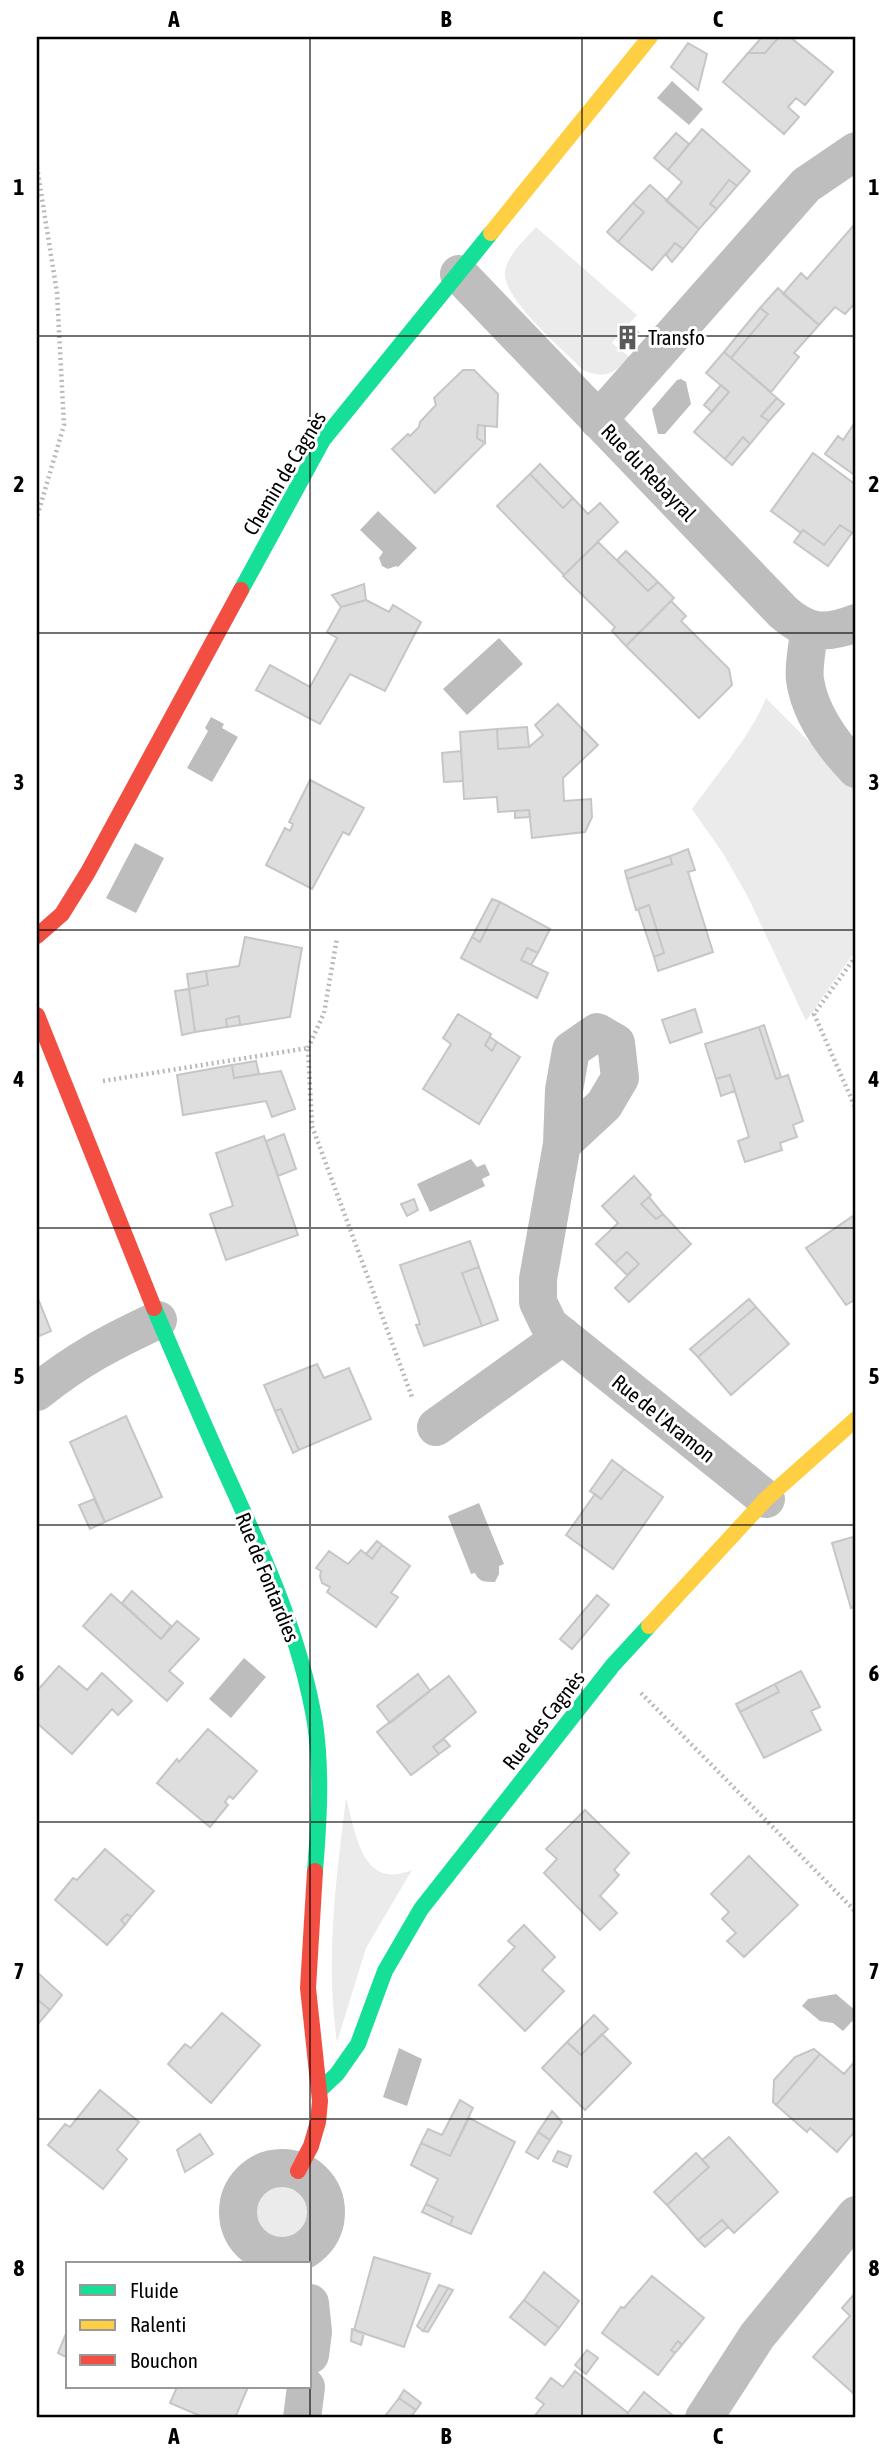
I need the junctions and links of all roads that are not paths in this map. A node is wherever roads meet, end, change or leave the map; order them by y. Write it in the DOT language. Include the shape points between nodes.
graph roads {
  1 [pos="650,37"];
  2 [pos="856,151"];
  3 [pos="459,274"];
  4 [pos="598,419"];
  5 [pos="856,623"];
  6 [pos="809,630"];
  7 [pos="856,769"];
  8 [pos="37,936"];
  9 [pos="37,1015"];
  10 [pos="562,1144"];
  11 [pos="158,1320"];
  12 [pos="563,1336"];
  13 [pos="37,1392"];
  14 [pos="856,1419"];
  15 [pos="436,1427"];
  16 [pos="766,1499"];
  17 [pos="321,2089"];
  18 [pos="298,2171"];
  19 [pos="856,2215"];
  20 [pos="297,2259"];
  21 [pos="312,2322"];
  22 [pos="312,2340"];
  23 [pos="306,2388"];
  24 [pos="303,2418"];
  25 [pos="704,2418"];
  1 -- 3 [label="street, Chemin de Cagnès"];
  2 -- 4 [label="street" via="806,185"];
  3 -- 4 [label="street, Rue du Rebayral"];
  3 -- 8 [label="street, Chemin de Cagnès" via="323,440 88,872 62,914"];
  4 -- 6 [label="street, Rue du Rebayral" via="783,612"];
  5 -- 6 [label="street"];
  6 -- 7 [label="street" via="804,678 813,710 840,753"];
  9 -- 11 [label="street, Rue de Fontardies"];
  10 -- 12 [label="street, Rue de l'Aramon" via="538,1279 538,1303 549,1325"];
  11 -- 13 [label="street" via="69,1366"];
  11 -- 17 [label="street, Rue de Fontardies" via="288,1623 315,1722 320,1771 308,2003"];
  12 -- 15 [label="street"];
  12 -- 16 [label="street, Rue de l'Aramon"];
  14 -- 16 [label="street, Rue des Cagnès"];
  16 -- 17 [label="street, Rue des Cagnès" via="613,1665 421,1909 385,1971 358,2044"];
  17 -- 18 [label="street, Rue de Fontardies" via="316,2136"];
  18 -- 20 [label="street" via="319,2187 326,2213 317,2238"];
  18 -- 20 [label="street" via="271,2169 258,2175 248,2183 238,2208 239,2222 254,2246"];
  19 -- 25 [label="street" via="757,2336"];
  21 -- 22 [label="street"];
  23 -- 24 [label="street"];
}
